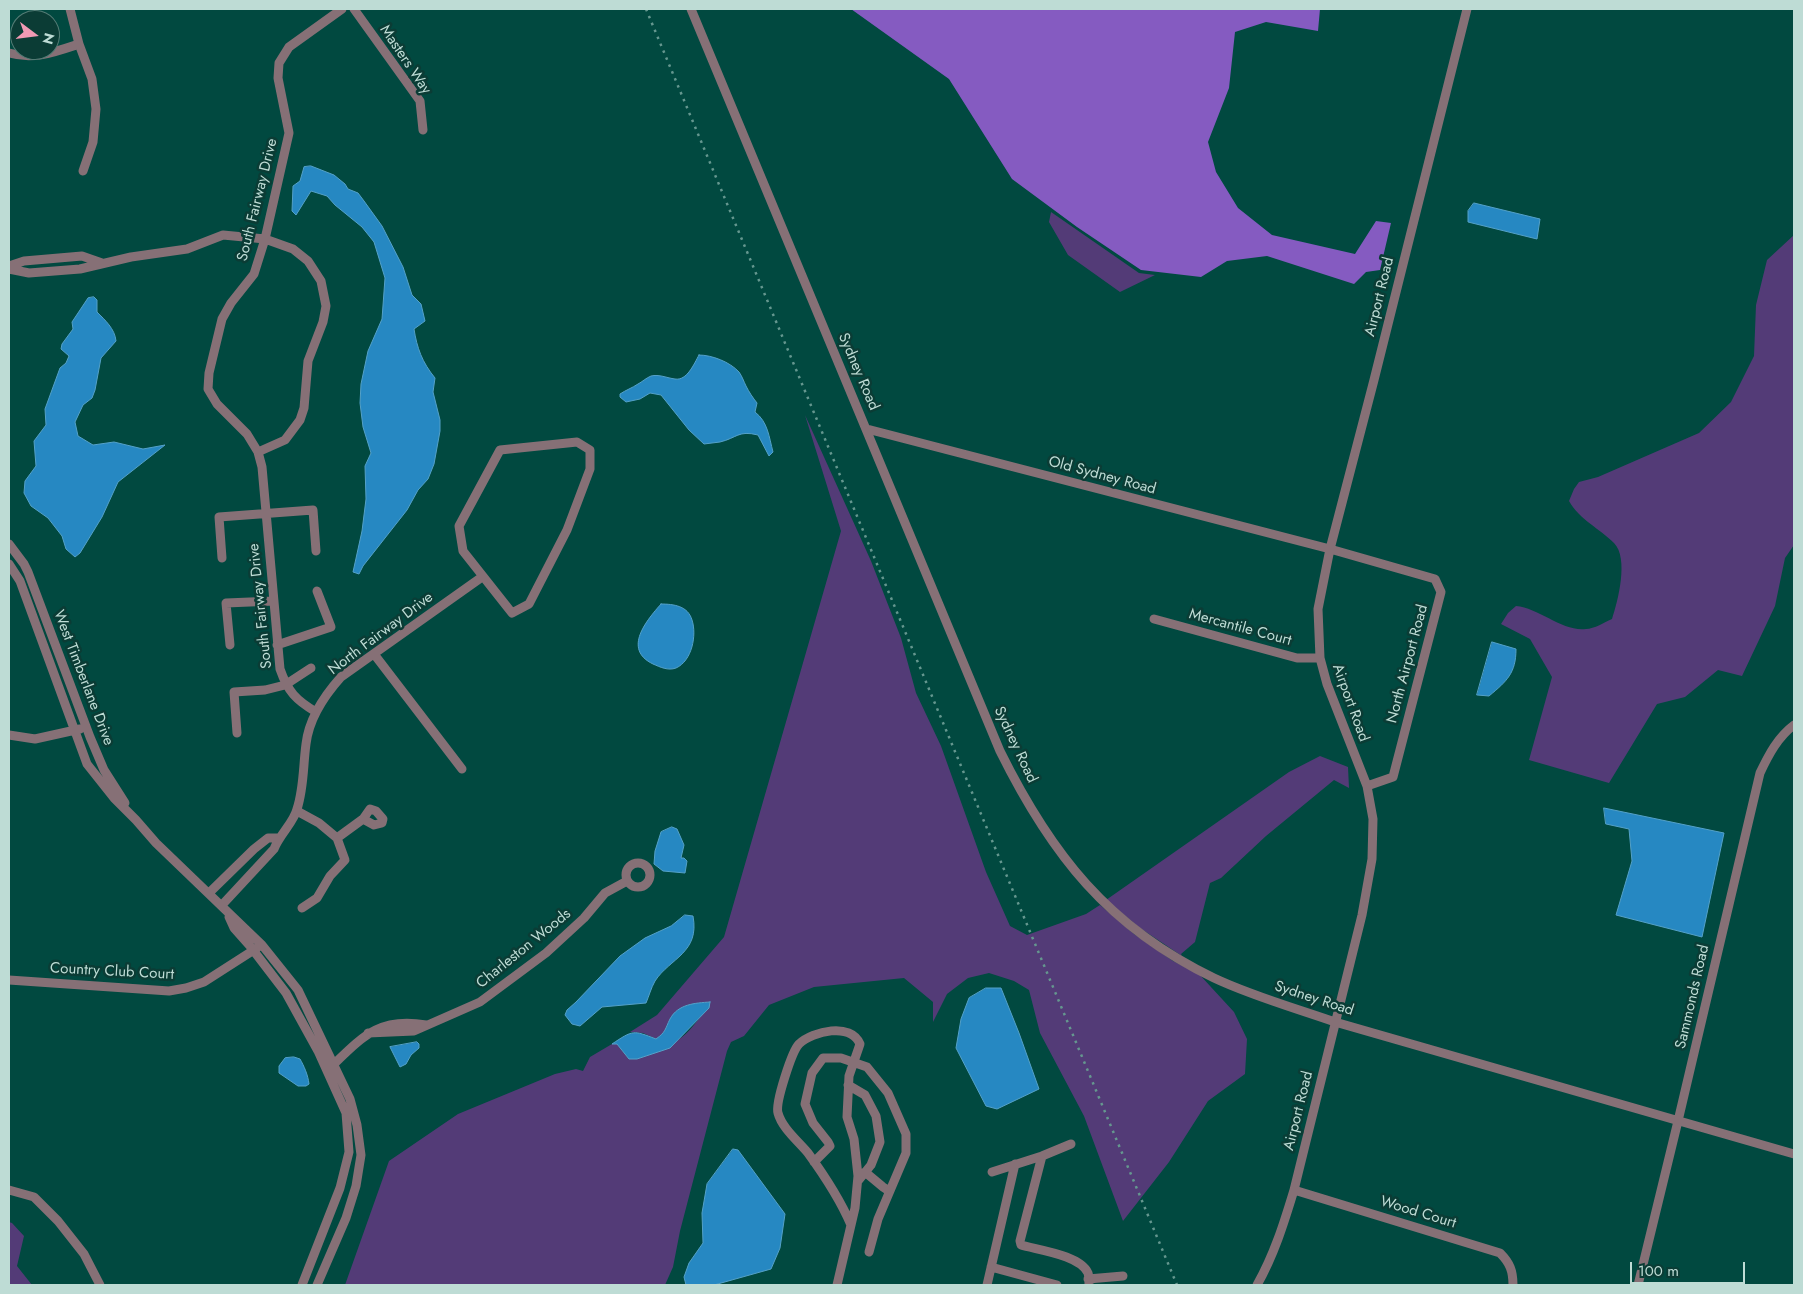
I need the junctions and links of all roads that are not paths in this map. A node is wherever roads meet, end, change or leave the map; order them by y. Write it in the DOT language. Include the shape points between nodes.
graph roads {
  1 [pos="70,9"];
  2 [pos="342,9"];
  3 [pos="354,9"];
  4 [pos="691,9"];
  5 [pos="1467,9"];
  6 [pos="79,44"];
  7 [pos="9,53"];
  8 [pos="423,130"];
  9 [pos="83,171"];
  10 [pos="265,239"];
  11 [pos="9,268"];
  12 [pos="867,429"];
  13 [pos="258,452"];
  14 [pos="266,514"];
  15 [pos="9,544"];
  16 [pos="1330,549"];
  17 [pos="316,551"];
  18 [pos="222,558"];
  19 [pos="9,564"];
  20 [pos="482,577"];
  21 [pos="317,591"];
  22 [pos="274,600"];
  23 [pos="1154,619"];
  24 [pos="230,645"];
  25 [pos="277,645"];
  26 [pos="374,654"];
  27 [pos="1320,658"];
  28 [pos="311,668"];
  29 [pos="285,685"];
  30 [pos="316,712"];
  31 [pos="1794,724"];
  32 [pos="86,726"];
  33 [pos="75,732"];
  34 [pos="237,734"];
  35 [pos="9,735"];
  36 [pos="462,769"];
  37 [pos="1367,786"];
  38 [pos="297,811"];
  39 [pos="363,819"];
  40 [pos="136,820"];
  41 [pos="278,838"];
  42 [pos="337,838"];
  43 [pos="627,880"];
  44 [pos="209,893"];
  45 [pos="224,908"];
  46 [pos="302,908"];
  47 [pos="262,944"];
  48 [pos="253,950"];
  49 [pos="9,980"];
  50 [pos="1335,1022"];
  51 [pos="853,1062"];
  52 [pos="334,1064"];
  53 [pos="848,1085"];
  54 [pos="1678,1121"];
  55 [pos="1071,1144"];
  56 [pos="1794,1154"];
  57 [pos="1042,1156"];
  58 [pos="814,1162"];
  59 [pos="1015,1164"];
  60 [pos="865,1172"];
  61 [pos="992,1172"];
  62 [pos="858,1180"];
  63 [pos="9,1190"];
  64 [pos="889,1190"];
  65 [pos="1294,1190"];
  66 [pos="851,1225"];
  67 [pos="869,1252"];
  68 [pos="991,1267"];
  69 [pos="1123,1276"];
  70 [pos="1089,1282"];
  71 [pos="100,1285"];
  72 [pos="302,1285"];
  73 [pos="317,1285"];
  74 [pos="837,1285"];
  75 [pos="987,1285"];
  76 [pos="1057,1285"];
  77 [pos="1257,1285"];
  78 [pos="1513,1285"];
  79 [pos="1638,1285"];
  1 -- 6 [label="street"];
  2 -- 10 [label="street, South Fairway Drive" via="289,47 279,63 278,78 289,133"];
  3 -- 8 [label="street, Masters Way" via="420,101"];
  4 -- 12 [label="street, Sydney Road"];
  5 -- 16 [label="street, Airport Road"];
  6 -- 7 [label="street" via="35,56"];
  6 -- 9 [label="street" via="92,79 96,109 93,142"];
  10 -- 11 [label="street" via="223,235 187,249 80,269 29,273"];
  10 -- 13 [label="street, South Fairway Drive" via="254,274 222,319 208,374 208,389 217,404 247,434"];
  10 -- 13 [label="street" via="292,249 308,261 321,281 326,306 308,361 300,420 285,440"];
  12 -- 16 [label="street, Old Sydney Road"];
  12 -- 50 [label="street, Sydney Road" via="1000,750 1030,808 1074,870 1103,903 1176,958 1215,978"];
  13 -- 14 [label="street, South Fairway Drive"];
  14 -- 17 [label="street" via="313,510"];
  14 -- 18 [label="street" via="219,517"];
  14 -- 22 [label="street, South Fairway Drive"];
  15 -- 32 [label="street, West Timberlane Drive" via="28,572"];
  16 -- 27 [label="street, Airport Road" via="1318,609"];
  16 -- 37 [label="street, North Airport Road" via="1435,580 1441,592 1393,777"];
  19 -- 33 [label="street, West Timberlane Drive" via="20,581"];
  20 -- 20 [label="street" via="512,613 529,604 567,530 590,469 590,450 577,442 500,450 459,526 463,551"];
  20 -- 26 [label="street, North Fairway Drive"];
  21 -- 25 [label="street" via="331,628"];
  22 -- 24 [label="street" via="226,603"];
  22 -- 25 [label="street, South Fairway Drive"];
  23 -- 27 [label="street, Mercantile Court" via="1297,658"];
  25 -- 29 [label="street, South Fairway Drive"];
  26 -- 30 [label="street, North Fairway Drive" via="341,677"];
  26 -- 36 [label="street"];
  27 -- 37 [label="street, Airport Road"];
  28 -- 29 [label="street"];
  29 -- 30 [label="street, South Fairway Drive" via="299,702"];
  29 -- 34 [label="street" via="234,692"];
  30 -- 38 [label="street, North Fairway Drive" via="306,742"];
  31 -- 54 [label="street, Sammonds Road" via="1770,751 1760,773"];
  32 -- 33 [label="street"];
  32 -- 40 [label="street, West Timberlane Drive" via="104,770"];
  33 -- 35 [label="street" via="35,739"];
  33 -- 40 [label="street, West Timberlane Drive" via="87,764"];
  37 -- 50 [label="street, Airport Road" via="1373,819 1372,859 1362,915"];
  38 -- 41 [label="street, North Fairway Drive"];
  38 -- 42 [label="street" via="319,822"];
  39 -- 42 [label="street"];
  40 -- 44 [label="street, West Timberlane Drive"];
  41 -- 44 [label="street" via="268,838 254,849"];
  41 -- 45 [label="street, North Fairway Drive" via="274,849"];
  42 -- 46 [label="street" via="346,860 330,876 318,898"];
  43 -- 52 [label="street, Charleston Woods" via="605,893 584,918 546,952 480,1002 414,1031 368,1033"];
  44 -- 45 [label="street, West Timberlane Drive"];
  45 -- 47 [label="street, West Timberlane Drive"];
  45 -- 48 [label="street, West Timberlane Drive" via="234,928"];
  47 -- 48 [label="street, Country Club Court"];
  47 -- 52 [label="street, West Timberlane Drive" via="298,990"];
  48 -- 49 [label="street, Country Club Court" via="204,982 169,991"];
  48 -- 72 [label="street, West Timberlane Drive" via="290,1001 318,1051 346,1113 349,1152 340,1188"];
  50 -- 54 [label="street, Sydney Road"];
  50 -- 65 [label="street, Airport Road"];
  51 -- 53 [label="street"];
  51 -- 58 [label="street" via="823,1058 812,1073 805,1104 830,1146"];
  51 -- 58 [label="street" via="860,1044 858,1039 836,1030 812,1036 798,1045 788,1070 777,1112"];
  51 -- 64 [label="street" via="867,1067 888,1092 906,1134 906,1153"];
  52 -- 73 [label="street, West Timberlane Drive" via="353,1108 361,1155 351,1202"];
  53 -- 60 [label="street" via="866,1095 876,1116 880,1142"];
  53 -- 62 [label="street" via="847,1117 854,1139"];
  54 -- 56 [label="street, Sydney Road"];
  54 -- 79 [label="street, Sammonds Road"];
  55 -- 57 [label="street"];
  57 -- 59 [label="street"];
  57 -- 70 [label="street" via="1021,1245 1068,1257 1088,1273"];
  58 -- 66 [label="street" via="843,1206"];
  59 -- 61 [label="street"];
  59 -- 68 [label="street"];
  60 -- 62 [label="street"];
  60 -- 64 [label="street"];
  62 -- 66 [label="street"];
  63 -- 71 [label="street" via="34,1197 58,1220 84,1254"];
  64 -- 67 [label="street"];
  65 -- 77 [label="street, Airport Road" via="1282,1232"];
  65 -- 78 [label="street, Wood Court" via="1500,1253 1513,1273"];
  66 -- 74 [label="street"];
  68 -- 75 [label="street"];
  68 -- 76 [label="street"];
  69 -- 70 [label="street"];
}
